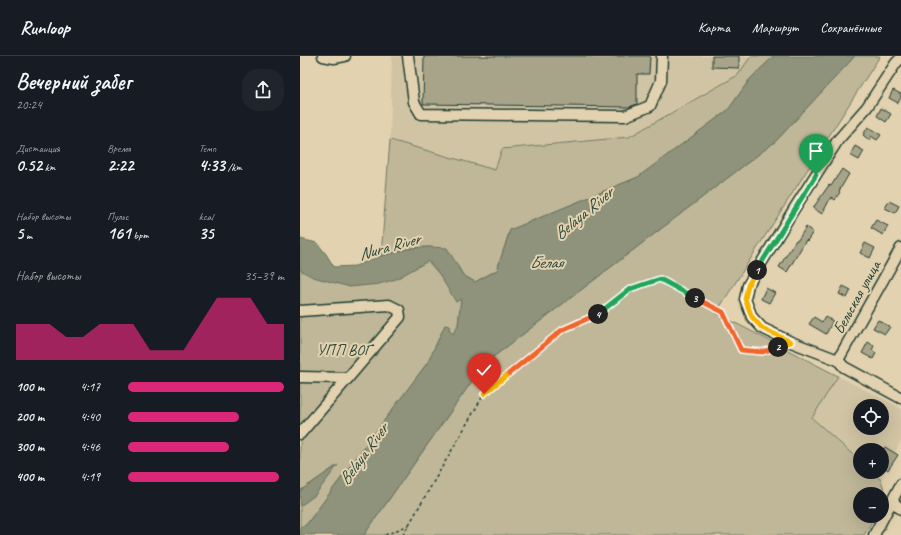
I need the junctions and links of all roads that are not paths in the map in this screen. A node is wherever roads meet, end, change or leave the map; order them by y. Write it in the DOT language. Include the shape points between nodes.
graph roads {
  1 [pos="324,56"];
  2 [pos="345,56"];
  3 [pos="408,56"];
  4 [pos="662,56"];
  5 [pos="901,58"];
  6 [pos="901,248"];
  7 [pos="300,311"];
  8 [pos="838,360"];
  9 [pos="300,377"];
  10 [pos="348,378"];
  11 [pos="901,398"];
  12 [pos="300,434"];
  13 [pos="901,484"];
  14 [pos="892,501"];
  15 [pos="901,509"];
  16 [pos="874,535"];
  1 -- 2 [label="street"];
  3 -- 4 [label="street" via="414,102 420,114 625,116 650,106 661,81"];
  5 -- 8 [label="street" via="867,107 838,140 748,285 745,299 752,317 762,328"];
  6 -- 8 [label="street, Бельская улица"];
  7 -- 10 [label="street" via="389,305 399,310 400,318"];
  8 -- 11 [label="street" via="844,367"];
  9 -- 10 [label="street"];
  10 -- 12 [label="street"];
  13 -- 14 [label="street"];
  14 -- 15 [label="street"];
  14 -- 16 [label="street"];
}
